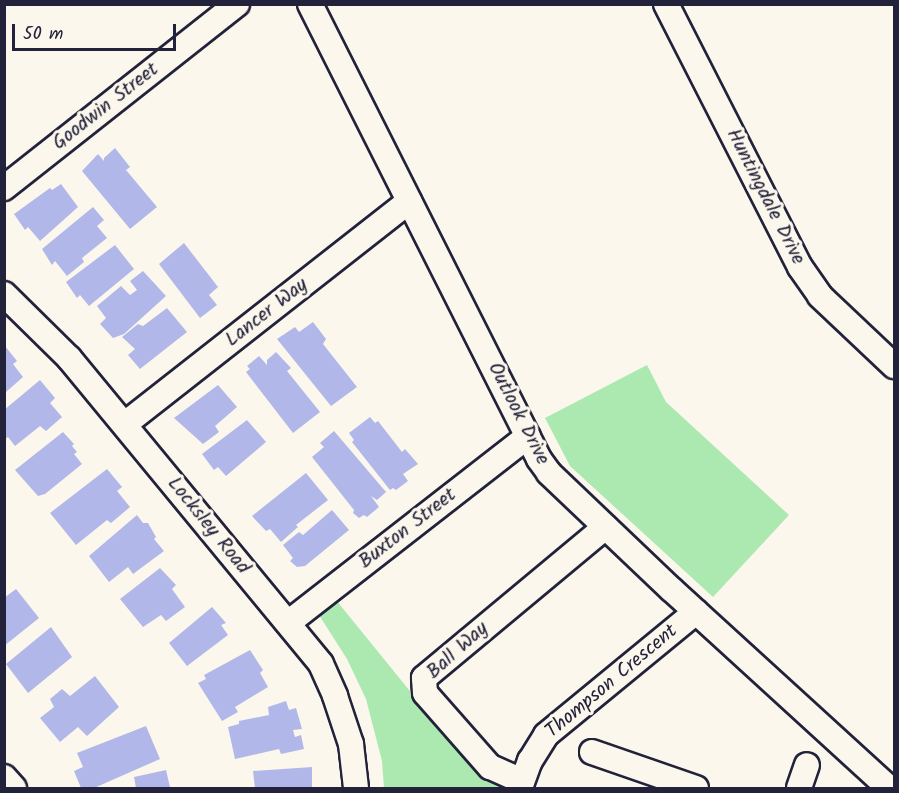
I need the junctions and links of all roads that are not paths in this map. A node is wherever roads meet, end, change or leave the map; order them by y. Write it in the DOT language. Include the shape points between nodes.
graph roads {
  1 [pos="237,4"];
  2 [pos="310,4"];
  3 [pos="666,4"];
  4 [pos="4,188"];
  5 [pos="409,201"];
  6 [pos="4,294"];
  7 [pos="894,366"];
  8 [pos="125,424"];
  9 [pos="528,436"];
  10 [pos="604,527"];
  11 [pos="696,612"];
  12 [pos="288,623"];
  13 [pos="592,752"];
  14 [pos="807,765"];
  15 [pos="4,777"];
  16 [pos="521,785"];
  17 [pos="14,789"];
  18 [pos="356,789"];
  19 [pos="696,789"];
  20 [pos="800,789"];
  21 [pos="889,789"];
  1 -- 4 [label="street, Goodwin Street"];
  2 -- 5 [label="street, Outlook Drive"];
  3 -- 7 [label="street, Huntingdale Drive" via="800,267 820,296"];
  5 -- 8 [label="street, Lancer Way"];
  5 -- 9 [label="street, Outlook Drive"];
  6 -- 8 [label="street, Locksley Road" via="69,358"];
  8 -- 12 [label="street, Locksley Road"];
  9 -- 10 [label="street, Outlook Drive" via="539,459 559,485"];
  9 -- 12 [label="street, Buxton Street"];
  10 -- 11 [label="street, Outlook Drive"];
  10 -- 16 [label="street, Ball Way" via="424,678 425,693 490,767"];
  11 -- 16 [label="street, Thompson Crescent" via="559,723 537,747"];
  11 -- 21 [label="street, Outlook Drive"];
  12 -- 18 [label="street, Locksley Road" via="321,664 335,696 351,744"];
  13 -- 19 [label="street"];
  14 -- 20 [label="street"];
  15 -- 17 [label="street"];
}
